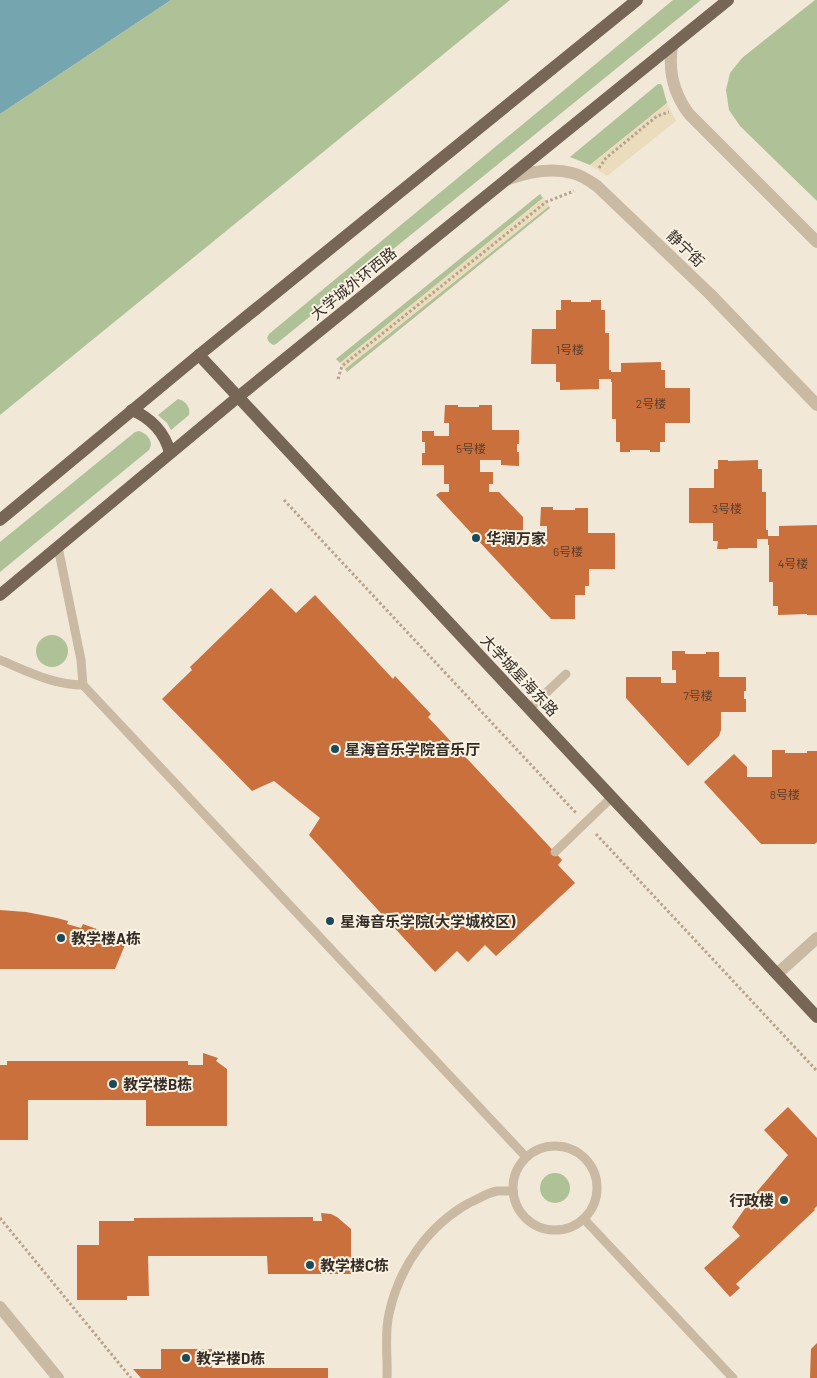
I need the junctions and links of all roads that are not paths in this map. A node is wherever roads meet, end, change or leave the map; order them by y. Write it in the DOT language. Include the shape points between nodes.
graph roads {
  1 [pos="637,0"];
  2 [pos="728,0"];
  3 [pos="672,46"];
  4 [pos="506,180"];
  5 [pos="817,242"];
  6 [pos="199,355"];
  7 [pos="238,397"];
  8 [pos="817,406"];
  9 [pos="132,410"];
  10 [pos="170,453"];
  11 [pos="0,520"];
  12 [pos="58,547"];
  13 [pos="0,595"];
  14 [pos="0,660"];
  15 [pos="566,674"];
  16 [pos="83,685"];
  17 [pos="529,709"];
  18 [pos="612,798"];
  19 [pos="555,852"];
  20 [pos="817,938"];
  21 [pos="777,974"];
  22 [pos="817,1017"];
  23 [pos="526,1157"];
  24 [pos="512,1191"];
  25 [pos="584,1219"];
  26 [pos="0,1307"];
  27 [pos="58,1378"];
  28 [pos="387,1378"];
  29 [pos="733,1378"];
  1 -- 6 [label="main road"];
  2 -- 3 [label="main road, 大学城外环西路"];
  3 -- 4 [label="main road, 大学城外环西路"];
  3 -- 5 [label="street" via="672,78 688,114"];
  4 -- 7 [label="main road, 大学城外环西路"];
  4 -- 8 [label="street, 静宁街" via="528,173 556,171 573,173 597,186 710,294"];
  6 -- 7 [label="main road, 大学城星海东路"];
  6 -- 9 [label="main road"];
  7 -- 10 [label="main road, 大学城外环西路"];
  7 -- 17 [label="main road, 大学城星海东路"];
  9 -- 10 [label="main road" via="156,427"];
  9 -- 11 [label="main road"];
  10 -- 12 [label="main road, 大学城外环西路"];
  12 -- 13 [label="main road, 大学城外环西路"];
  12 -- 16 [label="lane"];
  14 -- 16 [label="lane" via="52,681"];
  15 -- 17 [label="lane"];
  16 -- 23 [label="lane"];
  17 -- 18 [label="main road, 大学城星海东路"];
  18 -- 19 [label="lane"];
  18 -- 21 [label="main road, 大学城星海东路"];
  20 -- 21 [label="street"];
  21 -- 22 [label="main road, 大学城星海东路"];
  23 -- 24 [label="lane" via="515,1173"];
  23 -- 25 [label="lane" via="552,1146 561,1146 579,1153 586,1160 592,1167 597,1194"];
  24 -- 25 [label="lane" via="524,1217 539,1228 558,1230"];
  24 -- 28 [label="lane" via="490,1193 463,1207 436,1226 416,1252 400,1279 389,1315"];
  25 -- 29 [label="lane"];
  26 -- 27 [label="street"];
}
